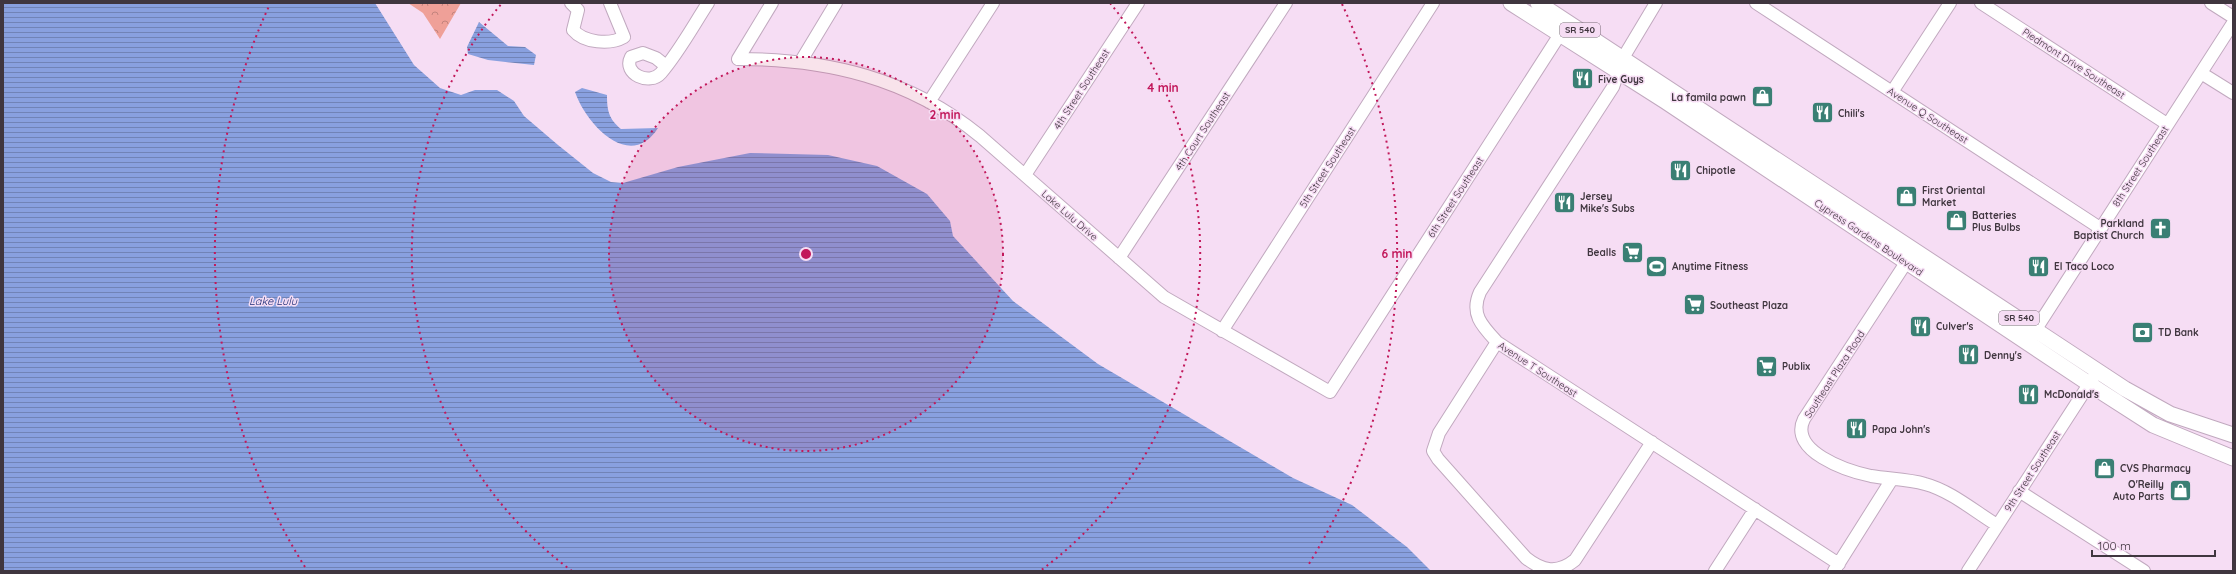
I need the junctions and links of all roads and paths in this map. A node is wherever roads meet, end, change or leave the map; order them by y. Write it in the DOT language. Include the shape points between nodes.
graph roads {
  1 [pos="571,3"];
  2 [pos="610,3"];
  3 [pos="708,3"];
  4 [pos="772,3"];
  5 [pos="836,3"];
  6 [pos="993,3"];
  7 [pos="1138,3"];
  8 [pos="1286,3"];
  9 [pos="1433,3"];
  10 [pos="1511,3"];
  11 [pos="1538,3"];
  12 [pos="1656,3"];
  13 [pos="1756,3"];
  14 [pos="1950,3"];
  15 [pos="1981,3"];
  16 [pos="2210,3"];
  17 [pos="2233,17"];
  18 [pos="2233,23"];
  19 [pos="1563,28"];
  20 [pos="801,61"];
  21 [pos="1620,64"];
  22 [pos="666,66"];
  23 [pos="2201,73"];
  24 [pos="1892,92"];
  25 [pos="2233,93"];
  26 [pos="929,102"];
  27 [pos="1684,114"];
  28 [pos="2167,124"];
  29 [pos="1766,151"];
  30 [pos="1772,172"];
  31 [pos="1025,175"];
  32 [pos="1816,184"];
  33 [pos="2100,228"];
  34 [pos="1915,250"];
  35 [pos="1119,258"];
  36 [pos="1907,262"];
  37 [pos="1991,318"];
  38 [pos="2036,329"];
  39 [pos="1222,331"];
  40 [pos="1497,342"];
  41 [pos="2097,372"];
  42 [pos="2089,385"];
  43 [pos="1330,392"];
  44 [pos="2233,435"];
  45 [pos="1652,442"];
  46 [pos="2233,458"];
  47 [pos="1892,478"];
  48 [pos="2019,490"];
  49 [pos="1755,509"];
  50 [pos="1997,526"];
  51 [pos="1836,567"];
  52 [pos="1715,571"];
  53 [pos="1968,571"];
  54 [pos="2144,571"];
  1 -- 2 [label="street" via="578,10 573,30 578,36 602,42 617,41 624,37"];
  3 -- 22 [label="street"];
  4 -- 20 [label="street, Lake Lulu Drive" via="738,59"];
  5 -- 20 [label="street"];
  6 -- 26 [label="street"];
  7 -- 31 [label="street, 4th Street Southeast"];
  8 -- 35 [label="street, 4th Court Southeast"];
  9 -- 39 [label="street, 5th Street Southeast"];
  10 -- 19 [label="main road, Cypress Gardens Boulevard / SR 540"];
  11 -- 19 [label="main road, Cypress Gardens Boulevard / SR 540"];
  12 -- 21 [label="street"];
  13 -- 24 [label="street, Avenue Q Southeast"];
  14 -- 24 [label="street"];
  15 -- 28 [label="street, Piedmont Drive Southeast"];
  16 -- 17 [label="street"];
  18 -- 23 [label="street, 8th Street Southeast"];
  19 -- 21 [label="main road, Cypress Gardens Boulevard / SR 540"];
  19 -- 43 [label="street, 6th Street Southeast"];
  20 -- 26 [label="street, Lake Lulu Drive" via="879,80"];
  21 -- 27 [label="main road, Cypress Gardens Boulevard / SR 540"];
  21 -- 29 [label="main road, Cypress Gardens Boulevard / SR 540"];
  21 -- 40 [label="street, Avenue T Southeast" via="1613,87 1480,292 1476,308 1479,322"];
  23 -- 25 [label="street"];
  23 -- 28 [label="street, 8th Street Southeast"];
  24 -- 33 [label="street, Avenue Q Southeast"];
  26 -- 31 [label="street, Lake Lulu Drive" via="961,121"];
  27 -- 29 [label="main road" via="1708,123 1750,149"];
  27 -- 30 [label="main road, Cypress Gardens Boulevard / SR 540"];
  28 -- 33 [label="street, 8th Street Southeast"];
  29 -- 32 [label="main road, Cypress Gardens Boulevard / SR 540"];
  30 -- 32 [label="main road" via="1777,170"];
  30 -- 36 [label="main road, Cypress Gardens Boulevard / SR 540"];
  31 -- 35 [label="street, Lake Lulu Drive"];
  32 -- 34 [label="main road, Cypress Gardens Boulevard / SR 540"];
  33 -- 38 [label="street, 8th Street Southeast"];
  34 -- 36 [label="street, Southeast Plaza Road"];
  34 -- 38 [label="main road, Cypress Gardens Boulevard / SR 540"];
  35 -- 39 [label="street, Lake Lulu Drive" via="1164,298"];
  36 -- 37 [label="main road, Cypress Gardens Boulevard / SR 540"];
  36 -- 47 [label="street, Southeast Plaza Road" via="1801,425 1802,439 1806,445 1828,460 1860,473"];
  37 -- 38 [label="main road" via="2004,316 2026,328"];
  37 -- 42 [label="main road, Cypress Gardens Boulevard / SR 540"];
  38 -- 41 [label="main road, Cypress Gardens Boulevard / SR 540"];
  39 -- 43 [label="street, Lake Lulu Drive"];
  40 -- 45 [label="street, Avenue T Southeast"];
  40 -- 45 [label="street" via="1439,433 1433,451 1460,485 1536,566 1557,570 1575,560"];
  41 -- 42 [label="street, 9th Street Southeast"];
  41 -- 44 [label="main road, Cypress Gardens Boulevard / SR 540" via="2170,414"];
  42 -- 46 [label="main road, Cypress Gardens Boulevard / SR 540" via="2153,425"];
  42 -- 48 [label="street, 9th Street Southeast"];
  45 -- 49 [label="street, Avenue T Southeast"];
  47 -- 50 [label="street, Southeast Plaza Road" via="1937,488"];
  47 -- 51 [label="street"];
  48 -- 50 [label="street, 9th Street Southeast"];
  48 -- 54 [label="street"];
  49 -- 51 [label="street, Avenue T Southeast"];
  49 -- 52 [label="street"];
  50 -- 53 [label="street, 9th Street Southeast"];
}
